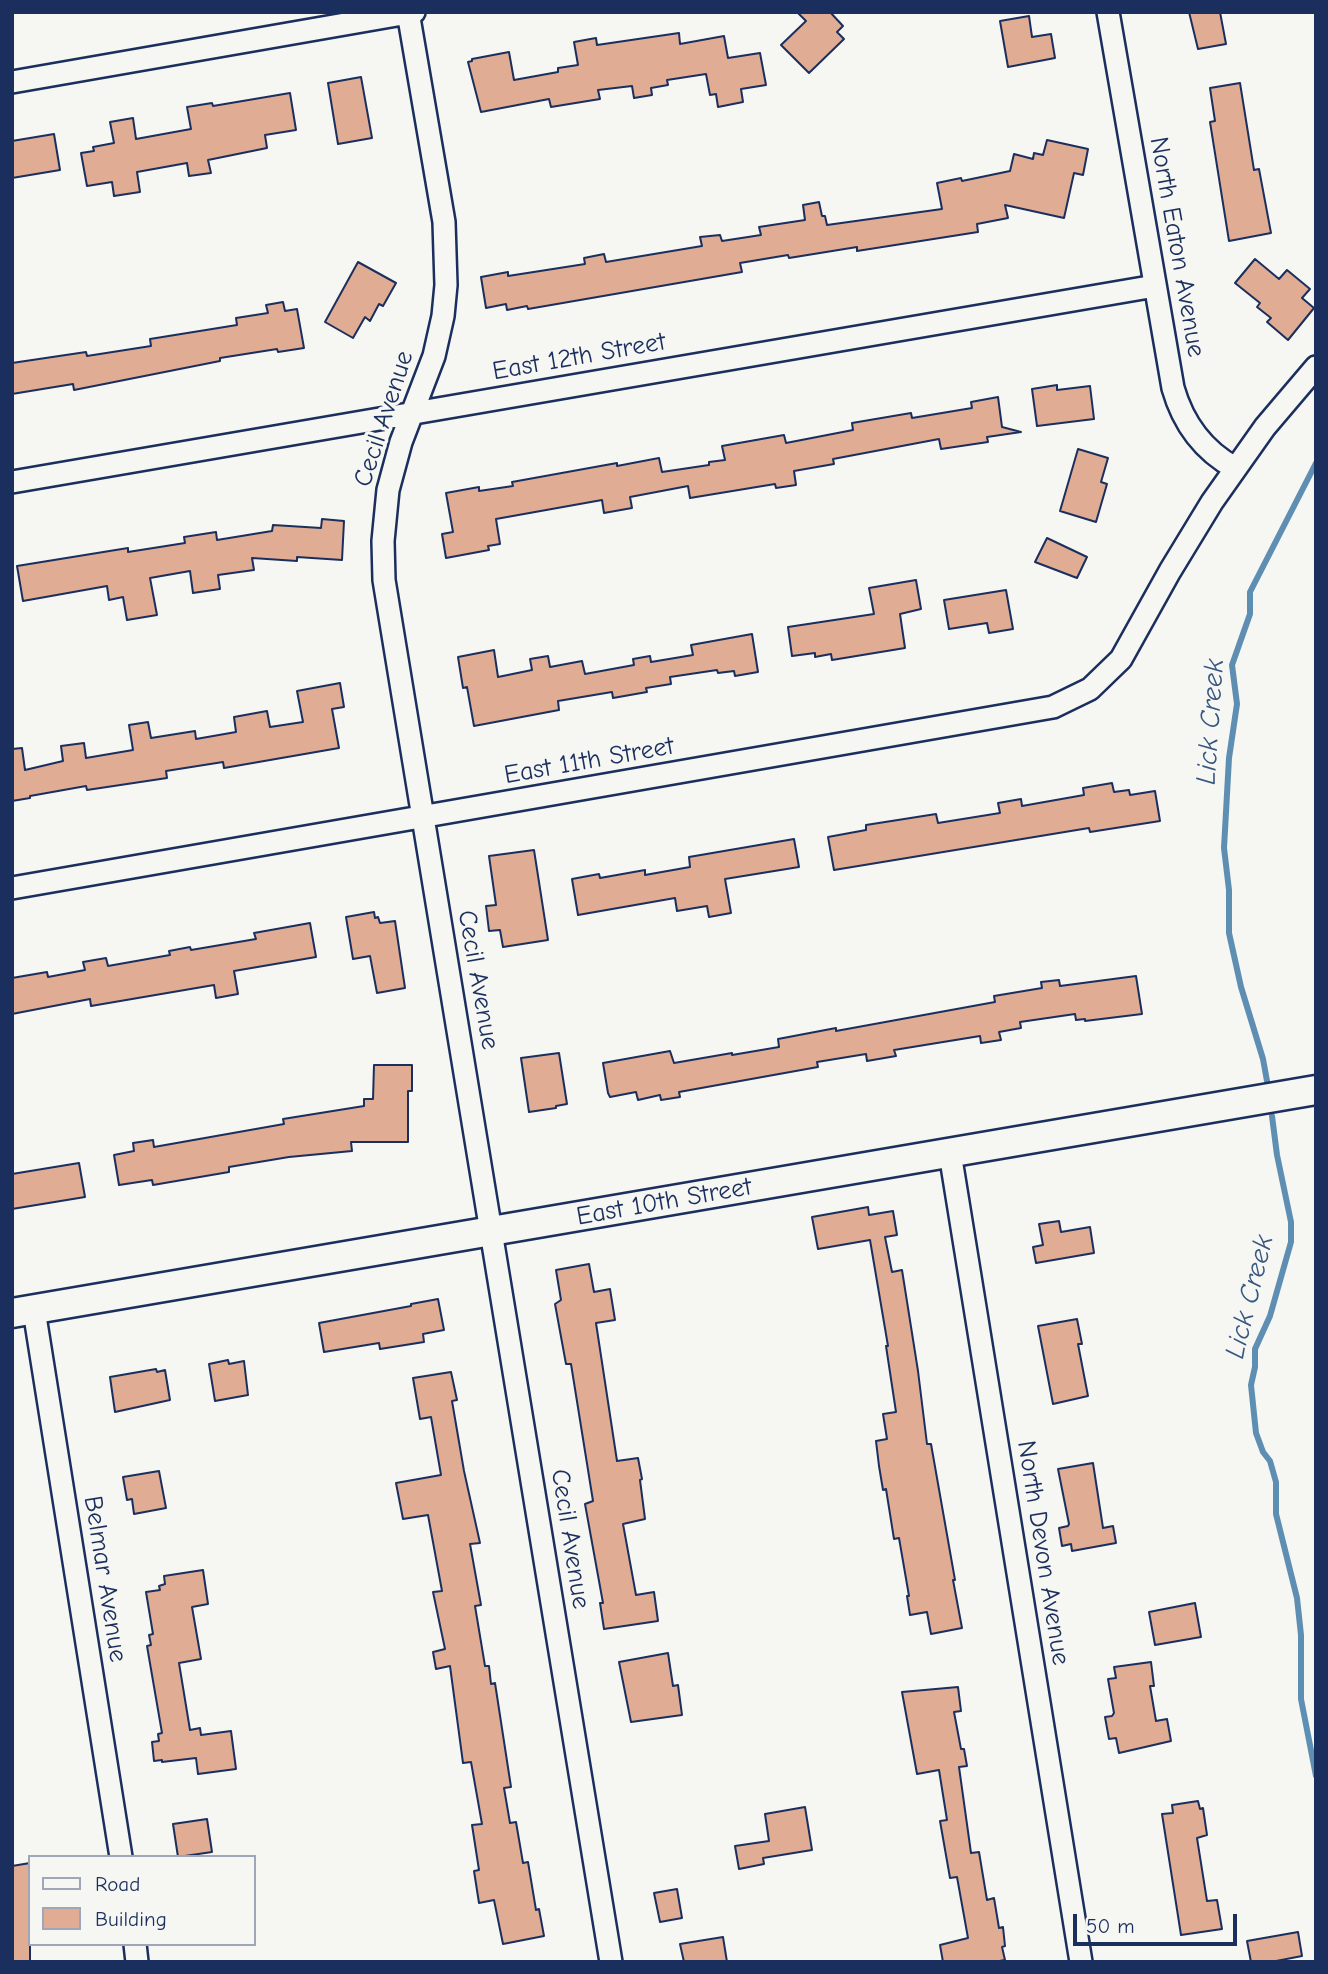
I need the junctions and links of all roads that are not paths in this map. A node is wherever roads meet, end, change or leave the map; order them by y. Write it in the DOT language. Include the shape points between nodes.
graph roads {
  1 [pos="414,12"];
  2 [pos="1108,12"];
  3 [pos="408,13"];
  4 [pos="12,82"];
  5 [pos="1155,286"];
  6 [pos="1316,367"];
  7 [pos="411,414"];
  8 [pos="1235,468"];
  9 [pos="12,482"];
  10 [pos="423,818"];
  11 [pos="12,888"];
  12 [pos="1316,1090"];
  13 [pos="950,1153"];
  14 [pos="492,1231"];
  15 [pos="23,1311"];
  16 [pos="121,1855"];
  17 [pos="611,1962"];
  18 [pos="1081,1962"];
  1 -- 3 [label="street"];
  2 -- 5 [label="street, North Eaton Avenue"];
  3 -- 4 [label="street"];
  3 -- 7 [label="street, Cecil Avenue" via="444,222 447,265 439,337"];
  5 -- 7 [label="street, East 12th Street"];
  5 -- 8 [label="street, North Eaton Avenue" via="1179,408 1202,443"];
  6 -- 8 [label="street, East 11th Street"];
  7 -- 9 [label="street, East 12th Street"];
  7 -- 10 [label="street, Cecil Avenue" via="388,490 383,571"];
  8 -- 10 [label="street, East 11th Street" via="1121,659 1072,699 1043,710"];
  10 -- 11 [label="street, East 11th Street"];
  10 -- 14 [label="street, Cecil Avenue"];
  12 -- 13 [label="main road, East 10th Street"];
  13 -- 14 [label="main road, East 10th Street"];
  13 -- 18 [label="street, North Devon Avenue"];
  14 -- 15 [label="main road, East 10th Street"];
  14 -- 17 [label="street, Cecil Avenue"];
  15 -- 16 [label="street, Belmar Avenue"];
}
